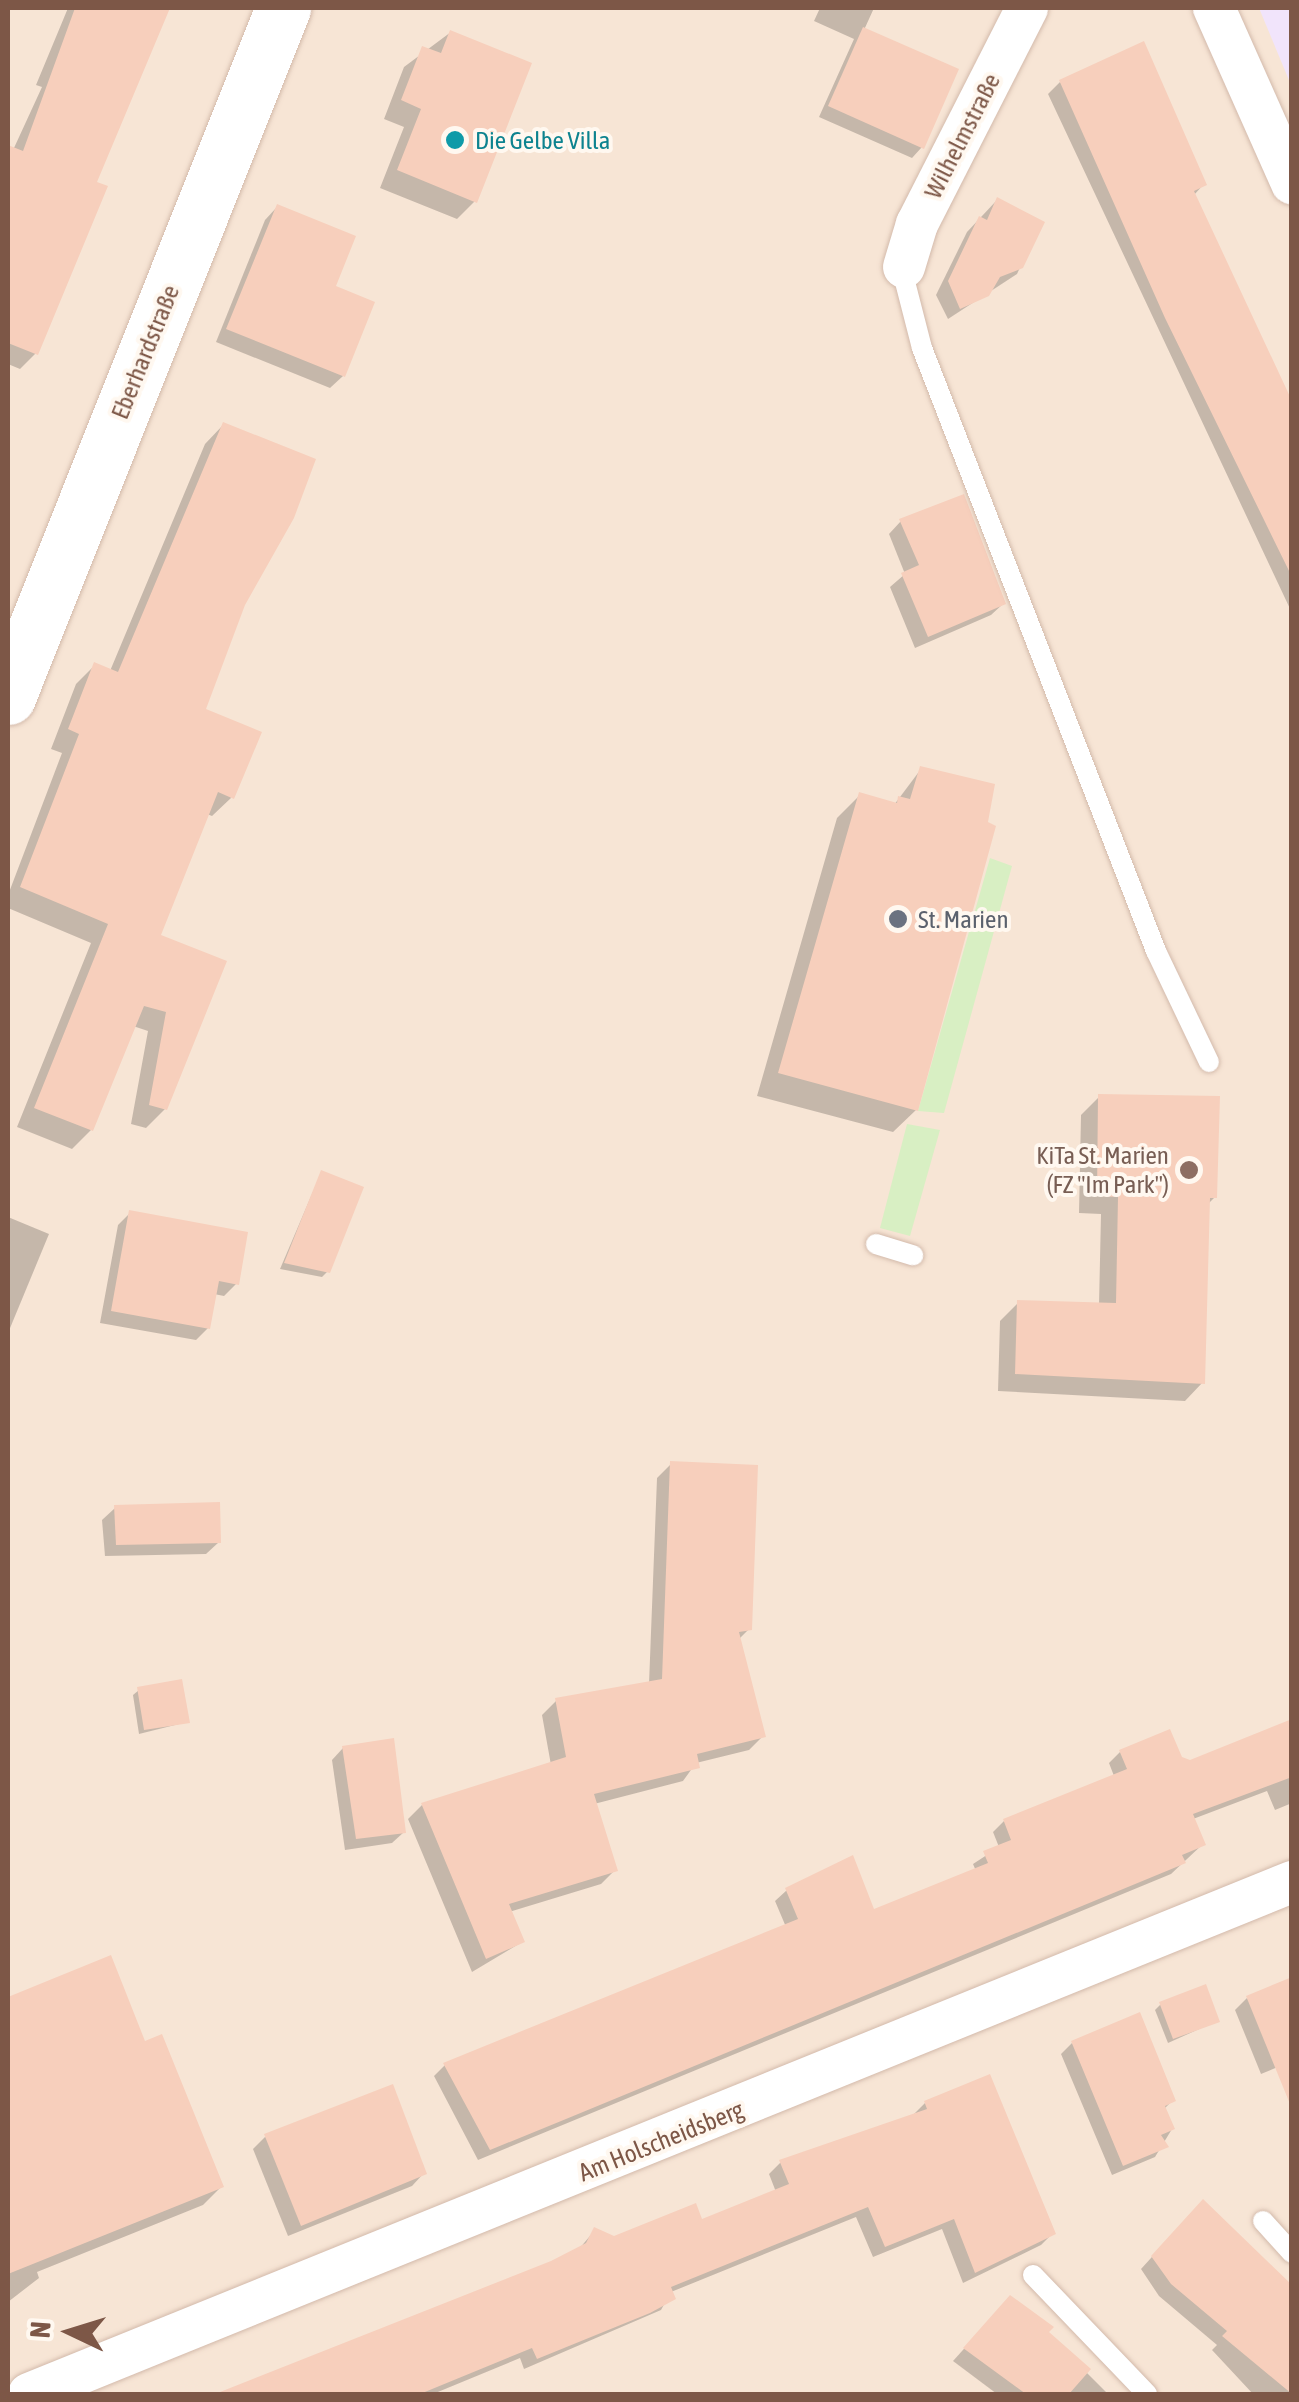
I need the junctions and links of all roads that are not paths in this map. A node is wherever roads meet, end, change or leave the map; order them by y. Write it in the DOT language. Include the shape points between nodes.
graph roads {
  1 [pos="283,8"];
  2 [pos="1027,8"];
  3 [pos="1214,8"];
  4 [pos="1292,183"];
  5 [pos="904,272"];
  6 [pos="8,697"];
  7 [pos="1210,1062"];
  8 [pos="876,1244"];
  9 [pos="913,1256"];
  10 [pos="1292,1882"];
  11 [pos="1263,2221"];
  12 [pos="1292,2252"];
  13 [pos="1033,2275"];
  14 [pos="28,2394"];
  15 [pos="1147,2394"];
  1 -- 6 [label="main road, Eberhardstraße"];
  2 -- 5 [label="street, Wilhelmstraße" via="916,224"];
  3 -- 4 [label="street"];
  5 -- 7 [label="lane" via="922,348 1156,951"];
  8 -- 9 [label="lane"];
  10 -- 14 [label="street, Am Holscheidsberg"];
  11 -- 12 [label="lane"];
  13 -- 15 [label="lane"];
}
